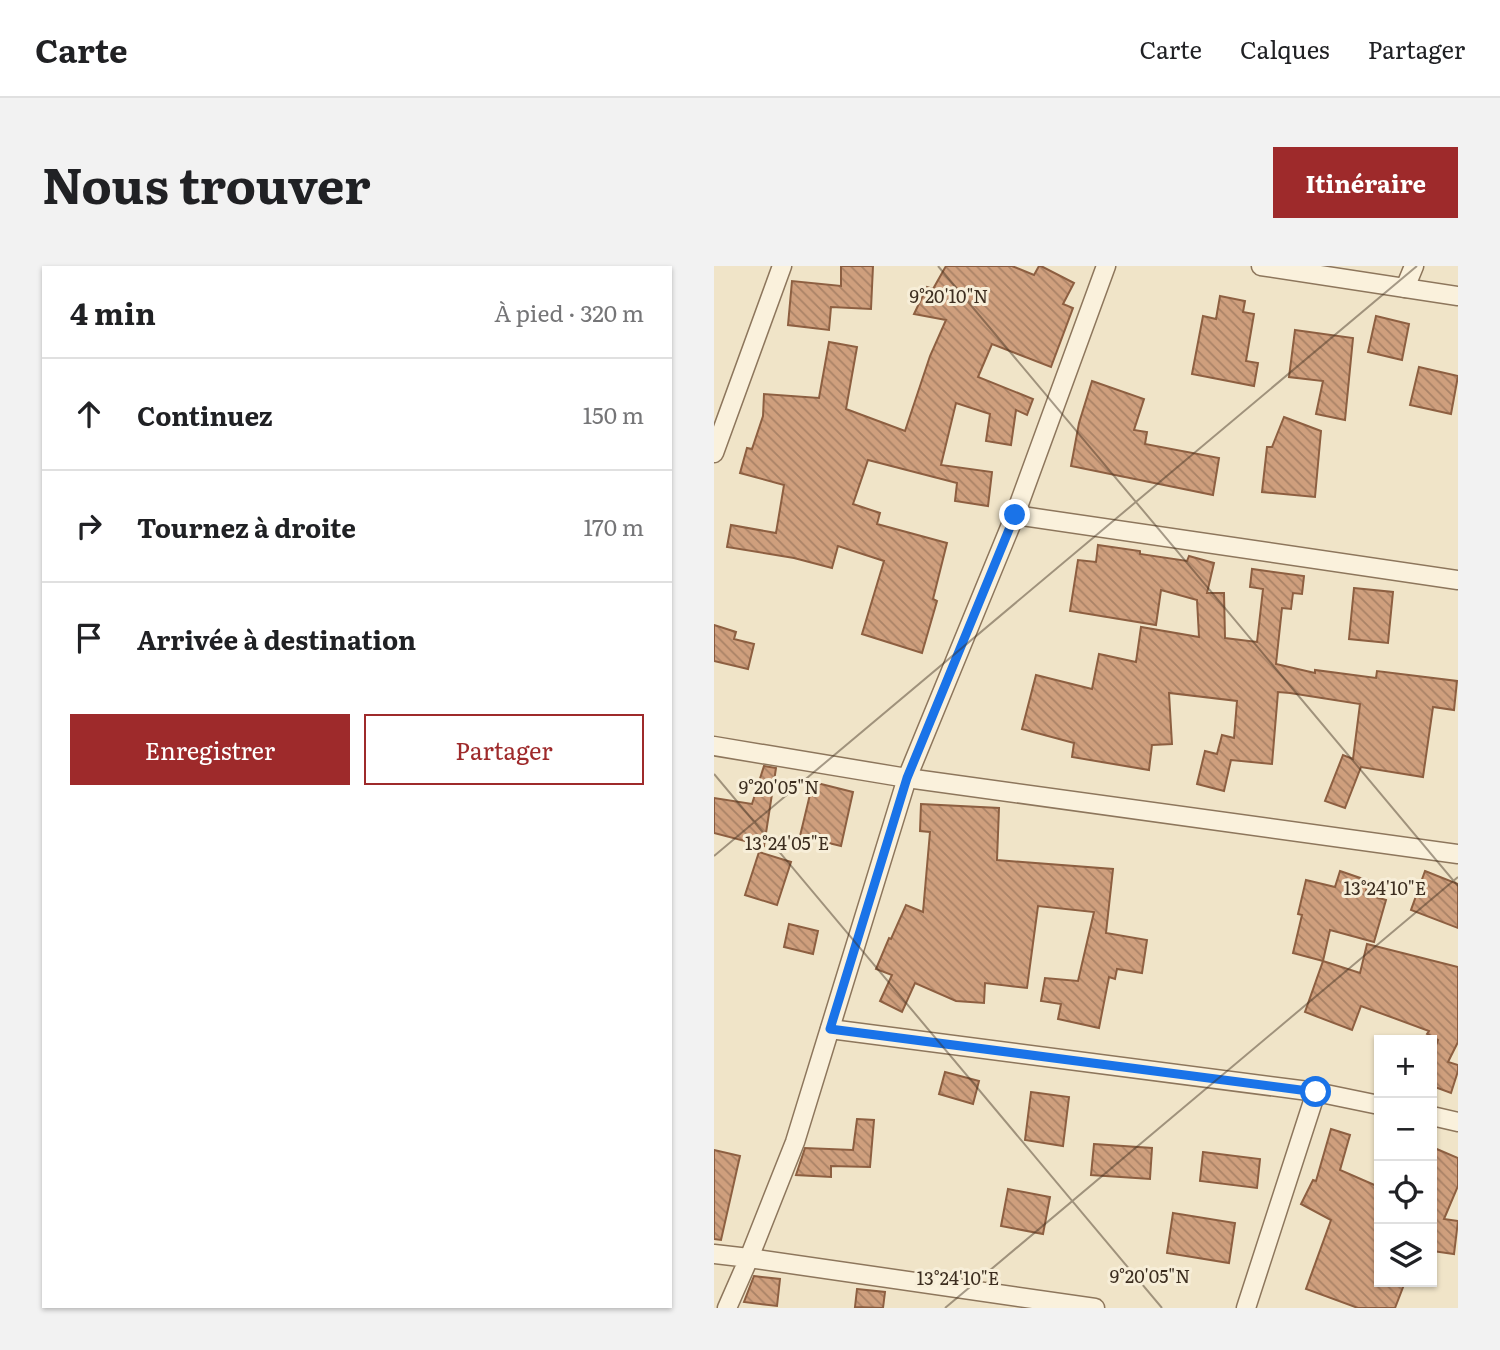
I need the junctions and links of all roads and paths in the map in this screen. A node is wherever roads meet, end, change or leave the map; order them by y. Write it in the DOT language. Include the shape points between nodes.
graph roads {
  1 [pos="782,266"];
  2 [pos="1106,266"];
  3 [pos="1261,266"];
  4 [pos="1414,266"];
  5 [pos="1405,288"];
  6 [pos="1458,296"];
  7 [pos="714,453"];
  8 [pos="1015,515"];
  9 [pos="1458,580"];
  10 [pos="714,746"];
  11 [pos="907,778"];
  12 [pos="1458,854"];
  13 [pos="830,1029"];
  14 [pos="1316,1092"];
  15 [pos="1374,1104"];
  16 [pos="1437,1117"];
  17 [pos="1457,1120"];
  18 [pos="714,1254"];
  19 [pos="748,1258"];
  20 [pos="727,1308"];
  21 [pos="1095,1308"];
  22 [pos="1246,1308"];
  1 -- 7 [label="street"];
  2 -- 8 [label="street"];
  3 -- 5 [label="street"];
  4 -- 5 [label="street"];
  5 -- 6 [label="street"];
  8 -- 9 [label="street"];
  8 -- 11 [label="street"];
  10 -- 11 [label="street"];
  11 -- 12 [label="street"];
  11 -- 13 [label="street"];
  13 -- 14 [label="street"];
  13 -- 19 [label="street" via="795,1142"];
  14 -- 15 [label="street"];
  14 -- 22 [label="street"];
  16 -- 17 [label="street"];
  18 -- 19 [label="street"];
  19 -- 20 [label="street"];
  19 -- 21 [label="street"];
}
